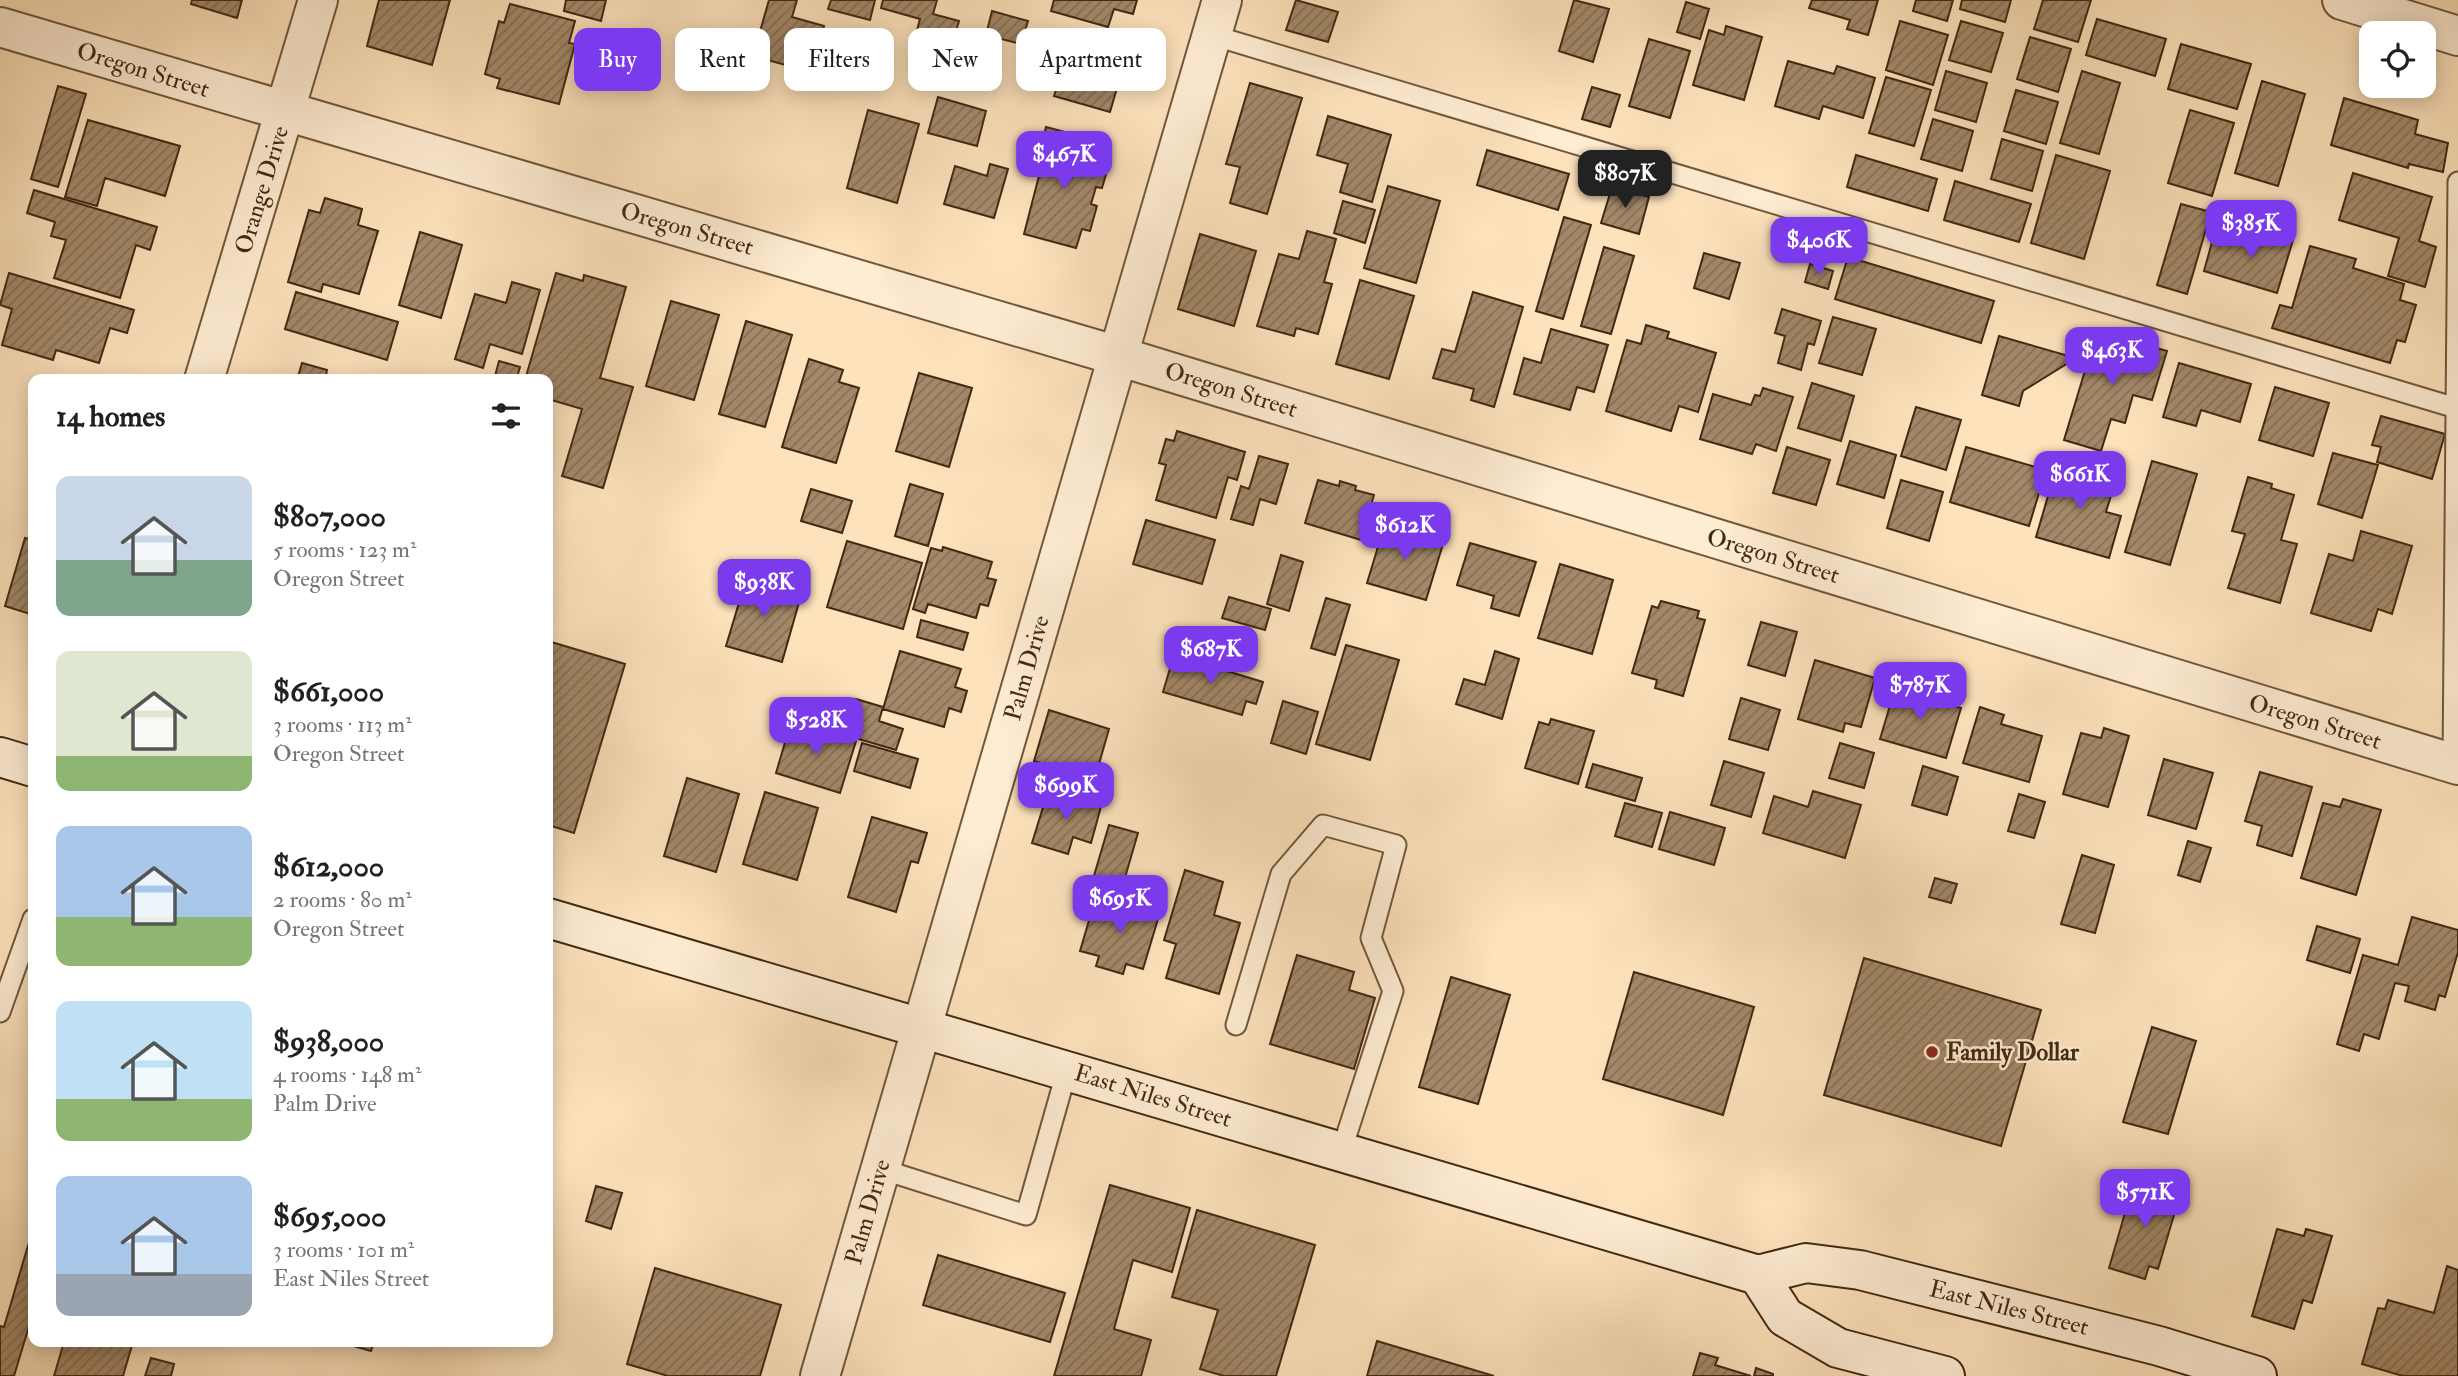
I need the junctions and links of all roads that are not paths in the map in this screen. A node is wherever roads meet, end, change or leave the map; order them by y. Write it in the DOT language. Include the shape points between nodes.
graph roads {
  1 [pos="318,0"];
  2 [pos="2342,0"];
  3 [pos="1217,17"];
  4 [pos="0,27"];
  5 [pos="2458,36"];
  6 [pos="286,112"];
  7 [pos="2458,182"];
  8 [pos="1118,356"];
  9 [pos="206,374"];
  10 [pos="2456,408"];
  11 [pos="0,757"];
  12 [pos="28,765"];
  13 [pos="2456,765"];
  14 [pos="553,919"];
  15 [pos="28,933"];
  16 [pos="0,1012"];
  17 [pos="1236,1025"];
  18 [pos="922,1027"];
  19 [pos="1067,1070"];
  20 [pos="1341,1152"];
  21 [pos="881,1170"];
  22 [pos="1758,1275"];
  23 [pos="825,1375"];
  24 [pos="1945,1376"];
  25 [pos="2257,1376"];
  1 -- 6 [label="street, Orange Drive"];
  2 -- 5 [label="street"];
  3 -- 8 [label="street, Palm Drive"];
  3 -- 10 [label="lane"];
  4 -- 6 [label="street, Oregon Street"];
  6 -- 8 [label="street, Oregon Street"];
  6 -- 9 [label="street, Orange Drive"];
  7 -- 10 [label="lane"];
  8 -- 13 [label="street, Oregon Street"];
  8 -- 18 [label="street, Palm Drive"];
  10 -- 13 [label="lane"];
  11 -- 12 [label="street"];
  14 -- 18 [label="street, East Niles Street"];
  15 -- 16 [label="lane"];
  17 -- 20 [label="lane" via="1281,874 1322,825 1396,845 1371,938 1392,991"];
  18 -- 19 [label="street, East Niles Street"];
  18 -- 21 [label="street, Palm Drive"];
  19 -- 20 [label="street, East Niles Street"];
  19 -- 21 [label="lane" via="1026,1215"];
  20 -- 22 [label="street, East Niles Street"];
  21 -- 23 [label="street, Palm Drive"];
  22 -- 24 [label="street" via="1785,1317 1838,1348"];
  22 -- 25 [label="street, East Niles Street" via="1806,1263 1860,1270 2159,1346"];
}
